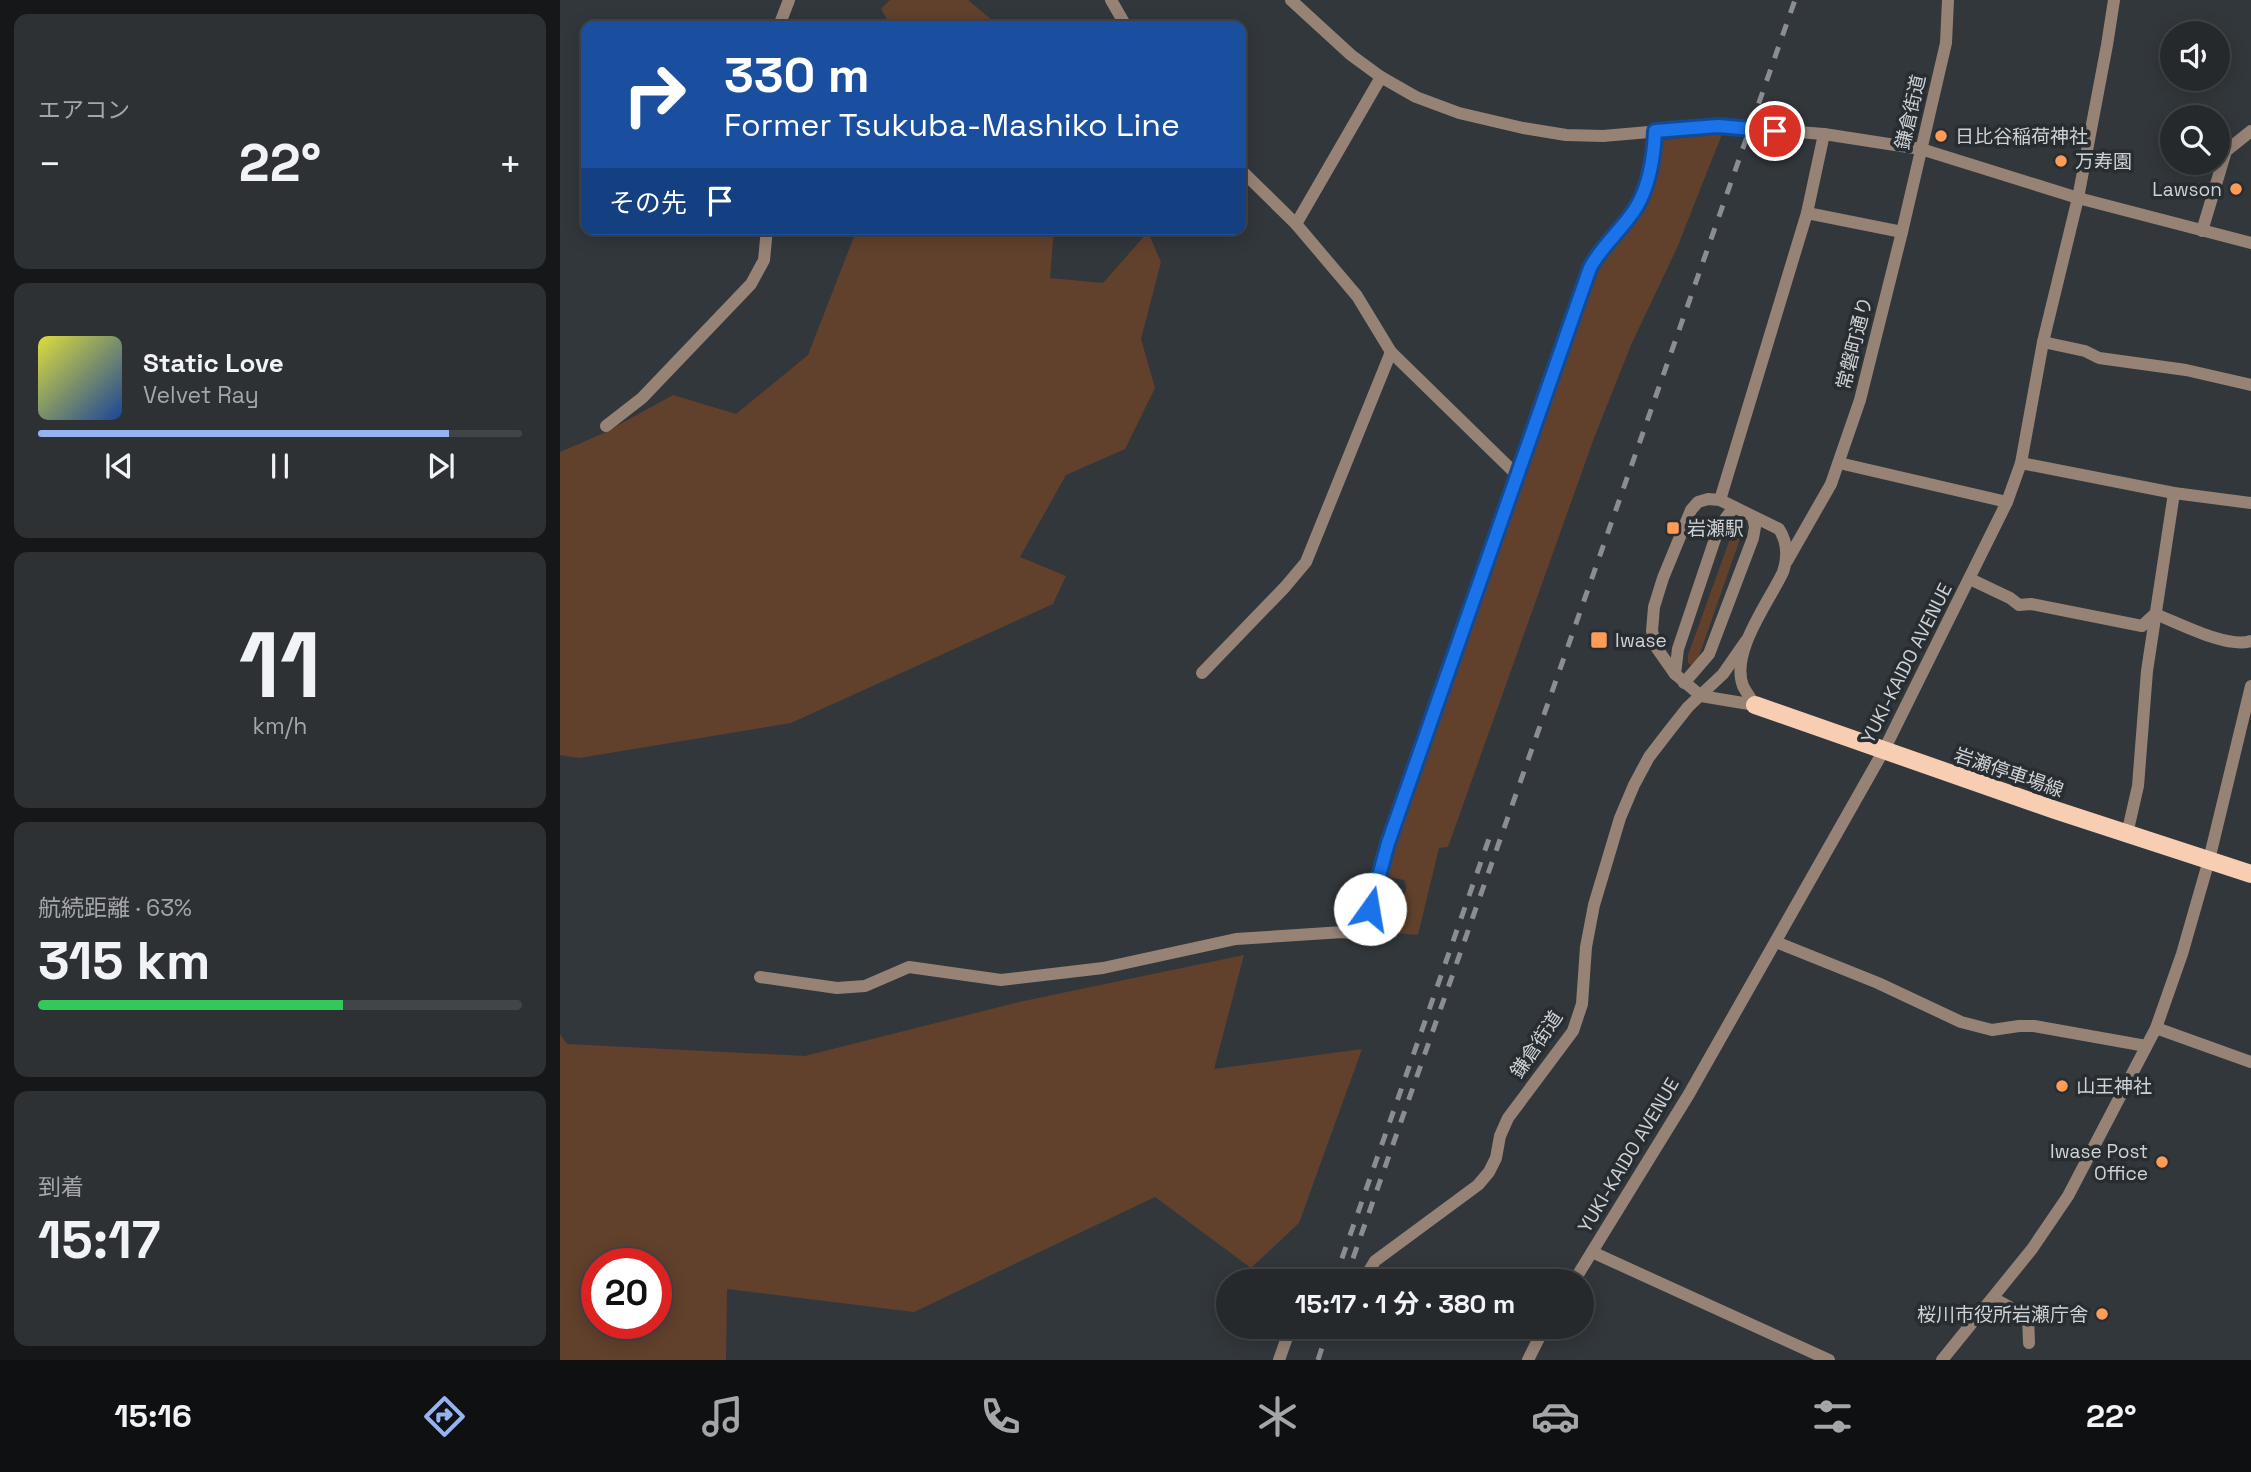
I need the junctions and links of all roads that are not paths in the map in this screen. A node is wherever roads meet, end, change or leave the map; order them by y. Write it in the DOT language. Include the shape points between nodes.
graph roads {
  1 [pos="789,0"];
  2 [pos="1111,0"];
  3 [pos="1291,0"];
  4 [pos="1948,0"];
  5 [pos="2114,0"];
  6 [pos="781,21"];
  7 [pos="1123,21"];
  8 [pos="1381,77"];
  9 [pos="1655,131"];
  10 [pos="2251,131"];
  11 [pos="1824,134"];
  12 [pos="1921,149"];
  13 [pos="1246,175"];
  14 [pos="2078,198"];
  15 [pos="1807,213"];
  16 [pos="1296,224"];
  17 [pos="2202,231"];
  18 [pos="1902,232"];
  19 [pos="767,235"];
  20 [pos="2251,243"];
  21 [pos="2043,342"];
  22 [pos="1391,352"];
  23 [pos="2251,385"];
  24 [pos="606,426"];
  25 [pos="1839,463"];
  26 [pos="2021,463"];
  27 [pos="1517,475"];
  28 [pos="2174,493"];
  29 [pos="1720,500"];
  30 [pos="2007,502"];
  31 [pos="2251,503"];
  32 [pos="1734,507"];
  33 [pos="1753,517"];
  34 [pos="1805,527"];
  35 [pos="1779,529"];
  36 [pos="1787,561"];
  37 [pos="1970,579"];
  38 [pos="2155,614"];
  39 [pos="1746,641"];
  40 [pos="2251,641"];
  41 [pos="1202,673"];
  42 [pos="1680,679"];
  43 [pos="2251,687"];
  44 [pos="1701,696"];
  45 [pos="1755,705"];
  46 [pos="1884,750"];
  47 [pos="2127,834"];
  48 [pos="2209,860"];
  49 [pos="2251,874"];
  50 [pos="1365,935"];
  51 [pos="1379,936"];
  52 [pos="1776,942"];
  53 [pos="760,977"];
  54 [pos="2156,1028"];
  55 [pos="2146,1046"];
  56 [pos="2251,1062"];
  57 [pos="1592,1252"];
  58 [pos="1370,1269"];
  59 [pos="1581,1269"];
  60 [pos="1993,1298"];
  61 [pos="1286,1339"];
  62 [pos="1538,1339"];
  63 [pos="2029,1343"];
  64 [pos="1279,1360"];
  65 [pos="1528,1360"];
  66 [pos="1829,1360"];
  67 [pos="1942,1360"];
  1 -- 6 [label="street"];
  2 -- 7 [label="street"];
  3 -- 8 [label="street"];
  4 -- 12 [label="street, 鎌倉街道" via="1946,43"];
  5 -- 14 [label="street, YUKI-KAIDO AVENUE"];
  8 -- 9 [label="street" via="1459,113 1523,128 1603,136"];
  8 -- 16 [label="street"];
  9 -- 11 [label="street" via="1718,126"];
  9 -- 27 [label="street" via="1642,196 1590,268"];
  10 -- 17 [label="street" via="2226,151"];
  11 -- 12 [label="street"];
  11 -- 15 [label="street"];
  12 -- 14 [label="street"];
  12 -- 18 [label="street, 鎌倉街道"];
  13 -- 16 [label="street"];
  14 -- 17 [label="street"];
  14 -- 21 [label="street, YUKI-KAIDO AVENUE"];
  15 -- 18 [label="street"];
  15 -- 29 [label="street"];
  16 -- 22 [label="street" via="1357,296"];
  17 -- 20 [label="street"];
  18 -- 25 [label="street, 常磐町通り" via="1860,400"];
  19 -- 24 [label="street" via="764,260 751,284 642,398"];
  21 -- 23 [label="street" via="2099,358 2186,369"];
  21 -- 26 [label="street, YUKI-KAIDO AVENUE"];
  22 -- 27 [label="street"];
  22 -- 41 [label="street" via="1306,562"];
  25 -- 30 [label="street"];
  25 -- 34 [label="street, 常磐町通り"];
  26 -- 28 [label="street"];
  26 -- 30 [label="street, YUKI-KAIDO AVENUE"];
  27 -- 50 [label="street" via="1388,843"];
  28 -- 31 [label="street"];
  28 -- 38 [label="street"];
  29 -- 32 [label="street"];
  29 -- 42 [label="street" via="1698,502 1690,510 1654,607 1656,647"];
  30 -- 37 [label="street, YUKI-KAIDO AVENUE"];
  32 -- 33 [label="street"];
  32 -- 42 [label="street" via="1719,527 1678,649"];
  33 -- 35 [label="street"];
  33 -- 42 [label="street" via="1753,538 1709,654"];
  34 -- 35 [label="street"];
  34 -- 36 [label="street, 常磐町通り"];
  35 -- 36 [label="street"];
  36 -- 39 [label="street, 常磐町通り"];
  37 -- 38 [label="street" via="2019,605 2142,626"];
  37 -- 46 [label="street, YUKI-KAIDO AVENUE"];
  38 -- 40 [label="street" via="2225,640"];
  38 -- 47 [label="street" via="2138,786"];
  39 -- 44 [label="street, 常磐町通り"];
  39 -- 45 [label="street" via="1741,671"];
  42 -- 44 [label="street"];
  43 -- 48 [label="street"];
  44 -- 45 [label="street"];
  44 -- 58 [label="street, 鎌倉街道" via="1649,757 1620,818 1589,925 1582,1004 1573,1031 1508,1118 1496,1158 1478,1185"];
  45 -- 46 [label="main road, 岩瀬停車場線"];
  46 -- 47 [label="main road, 岩瀬停車場線"];
  46 -- 52 [label="street, YUKI-KAIDO AVENUE"];
  47 -- 48 [label="main road, 岩瀬停車場線"];
  48 -- 49 [label="main road, 岩瀬停車場線"];
  48 -- 54 [label="street"];
  50 -- 51 [label="street"];
  50 -- 53 [label="street" via="1343,932 1236,939 1103,968 1001,980 909,967 865,986 837,988"];
  52 -- 55 [label="street" via="1961,1022 1992,1030 2019,1026 2061,1030"];
  52 -- 57 [label="street, YUKI-KAIDO AVENUE"];
  54 -- 55 [label="street"];
  54 -- 56 [label="street"];
  55 -- 60 [label="street" via="2068,1196"];
  57 -- 59 [label="street, YUKI-KAIDO AVENUE"];
  57 -- 66 [label="street"];
  60 -- 63 [label="street" via="2028,1317"];
  60 -- 67 [label="street"];
  61 -- 64 [label="street"];
  62 -- 65 [label="street"];
}
